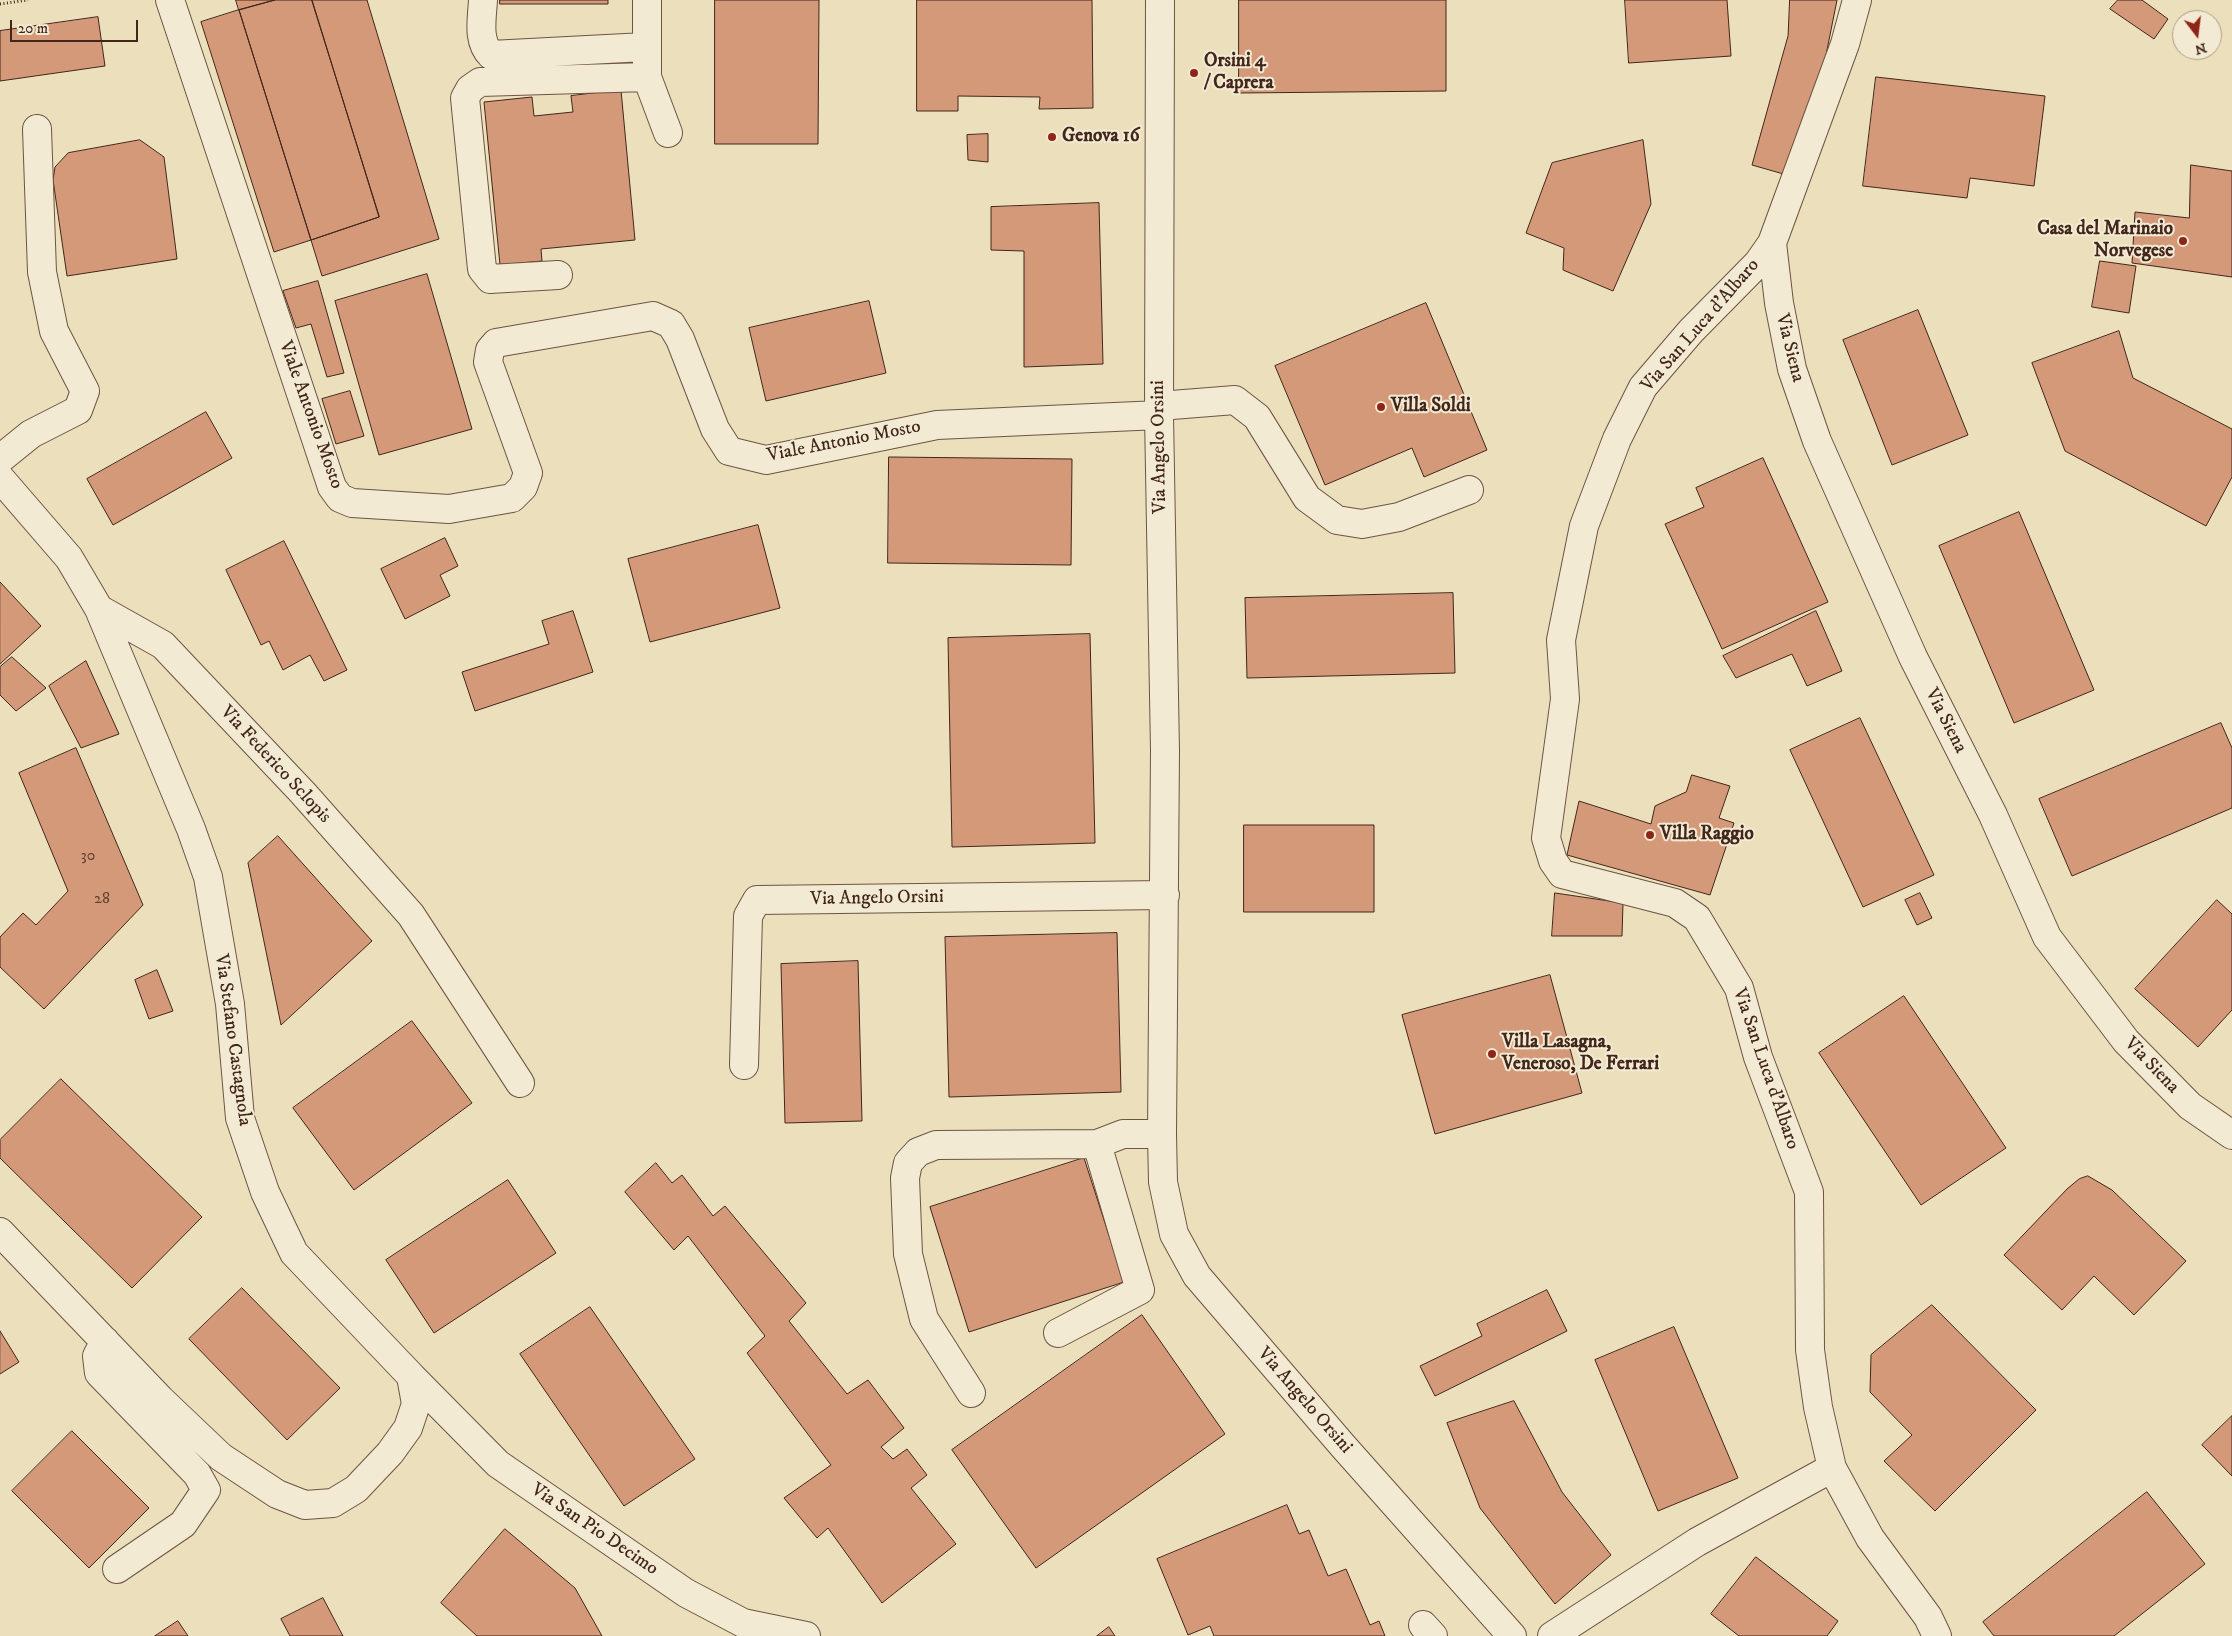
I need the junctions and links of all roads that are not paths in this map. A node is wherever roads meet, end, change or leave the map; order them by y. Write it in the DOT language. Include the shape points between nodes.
graph roads {
  1 [pos="170,0"];
  2 [pos="483,0"];
  3 [pos="647,0"];
  4 [pos="1160,0"];
  5 [pos="1856,0"];
  6 [pos="645,47"];
  7 [pos="647,77"];
  8 [pos="37,130"];
  9 [pos="668,133"];
  10 [pos="1772,243"];
  11 [pos="558,275"];
  12 [pos="1159,410"];
  13 [pos="0,459"];
  14 [pos="0,478"];
  15 [pos="1469,490"];
  16 [pos="99,609"];
  17 [pos="1164,894"];
  18 [pos="744,1065"];
  19 [pos="520,1082"];
  20 [pos="1162,1134"];
  21 [pos="2232,1135"];
  22 [pos="1097,1144"];
  23 [pos="0,1232"];
  24 [pos="1058,1334"];
  25 [pos="105,1341"];
  26 [pos="411,1376"];
  27 [pos="971,1393"];
  28 [pos="1832,1468"];
  29 [pos="117,1570"];
  30 [pos="806,1636"];
  31 [pos="1512,1636"];
  32 [pos="1552,1636"];
  33 [pos="1936,1636"];
  1 -- 12 [label="street, Viale Antonio Mosto" via="332,487 340,498 352,503 449,509 512,498 522,488 528,474 488,362 490,350 496,343 653,316 671,324 680,339 715,429 729,451 766,460 937,425"];
  2 -- 6 [label="street" via="482,39 491,55"];
  3 -- 6 [label="street"];
  4 -- 12 [label="street, Via Angelo Orsini"];
  5 -- 10 [label="street, Via San Luca d'Albaro" via="1845,44"];
  6 -- 7 [label="street"];
  7 -- 9 [label="street"];
  7 -- 11 [label="street" via="480,82 464,98 482,269 490,279"];
  8 -- 13 [label="street" via="42,272 54,331 85,391 78,410 32,434"];
  10 -- 21 [label="street, Via Siena" via="1792,369 1817,441 1913,656 1993,815 2047,937 2126,1042 2190,1106"];
  10 -- 28 [label="street, Via San Luca d'Albaro" via="1758,263 1692,331 1644,387 1617,439 1584,526 1561,640 1564,699 1546,838 1562,874 1675,903 1697,918 1739,988 1758,1057 1809,1192 1810,1350 1818,1407"];
  12 -- 15 [label="street" via="1235,400 1257,417 1308,498 1337,520 1362,524 1399,517"];
  12 -- 17 [label="street, Via Angelo Orsini"];
  14 -- 16 [label="street" via="69,558"];
  16 -- 19 [label="street, Via Federico Sclopis" via="163,645 386,886 411,915"];
  16 -- 26 [label="street, Via Stefano Castagnola" via="208,877 230,1004 240,1118 265,1192 294,1253"];
  17 -- 18 [label="street, Via Angelo Orsini" via="757,900 748,916"];
  17 -- 20 [label="street, Via Angelo Orsini"];
  20 -- 22 [label="street" via="1123,1134"];
  20 -- 31 [label="street, Via Angelo Orsini" via="1163,1182 1174,1234 1197,1276"];
  22 -- 24 [label="street" via="1140,1290"];
  22 -- 27 [label="street" via="936,1145 918,1152 908,1162 905,1178 908,1254 924,1319"];
  23 -- 25 [label="street"];
  25 -- 26 [label="street" via="221,1458 277,1494 305,1505 333,1503 356,1489 390,1453 408,1428 416,1404"];
  25 -- 29 [label="street" via="97,1356 99,1373 197,1474 206,1490 183,1524"];
  26 -- 30 [label="street, Via San Pio Decimo" via="498,1464 686,1593 743,1623"];
  28 -- 32 [label="street" via="1698,1542"];
  28 -- 33 [label="street, Via San Luca d'Albaro" via="1870,1538 1928,1617"];
}
